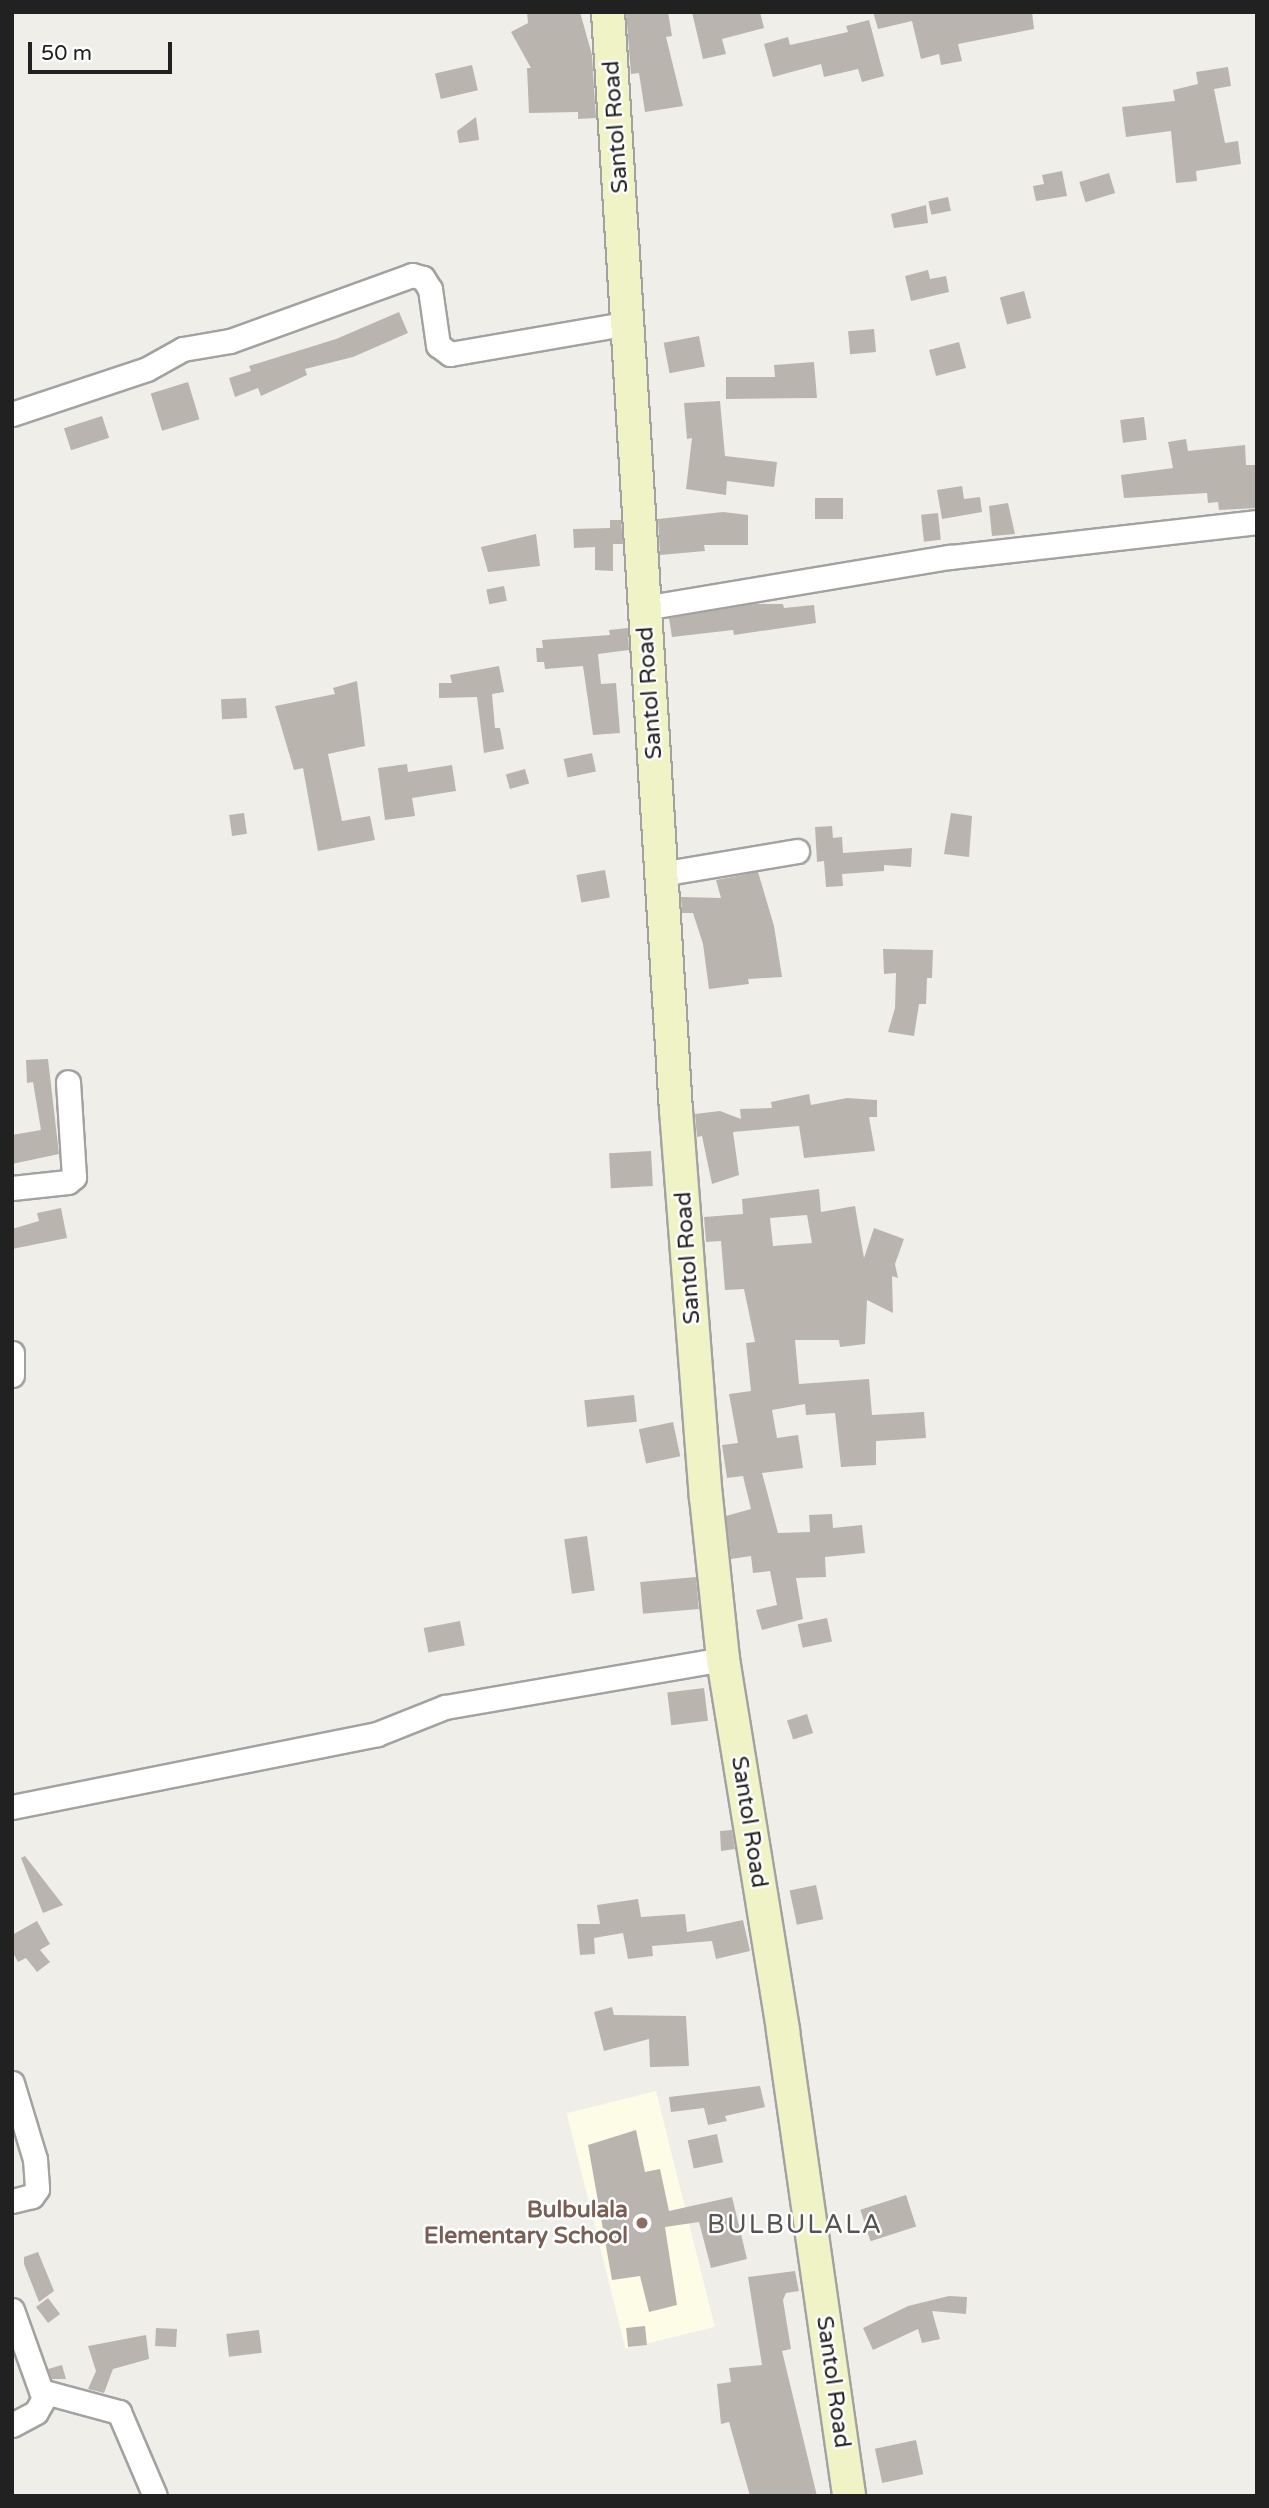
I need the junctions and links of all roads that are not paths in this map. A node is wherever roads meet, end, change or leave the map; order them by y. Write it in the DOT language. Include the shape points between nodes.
graph roads {
  1 [pos="608,12"];
  2 [pos="629,323"];
  3 [pos="12,414"];
  4 [pos="1257,522"];
  5 [pos="644,608"];
  6 [pos="797,851"];
  7 [pos="661,874"];
  8 [pos="68,1082"];
  9 [pos="12,1188"];
  10 [pos="12,1353"];
  11 [pos="12,1375"];
  12 [pos="723,1659"];
  13 [pos="12,1807"];
  14 [pos="12,2083"];
  15 [pos="12,2201"];
  16 [pos="12,2310"];
  17 [pos="46,2395"];
  18 [pos="12,2425"];
  19 [pos="155,2496"];
  20 [pos="849,2496"];
  1 -- 2 [label="main road, Santol Road"];
  2 -- 3 [label="street" via="450,355 438,345 430,289 423,278 412,275 230,341 183,349 147,369"];
  2 -- 5 [label="main road, Santol Road"];
  4 -- 5 [label="street" via="950,557"];
  5 -- 7 [label="main road, Santol Road"];
  6 -- 7 [label="street"];
  7 -- 12 [label="main road, Santol Road" via="706,1497"];
  8 -- 9 [label="street" via="76,1174 68,1182"];
  10 -- 11 [label="street"];
  12 -- 13 [label="street" via="445,1707 377,1734"];
  12 -- 20 [label="main road, Santol Road" via="783,2031"];
  14 -- 15 [label="street" via="35,2159 37,2189 33,2196"];
  16 -- 17 [label="street"];
  17 -- 18 [label="street" via="36,2412"];
  17 -- 19 [label="street" via="119,2412"];
}
